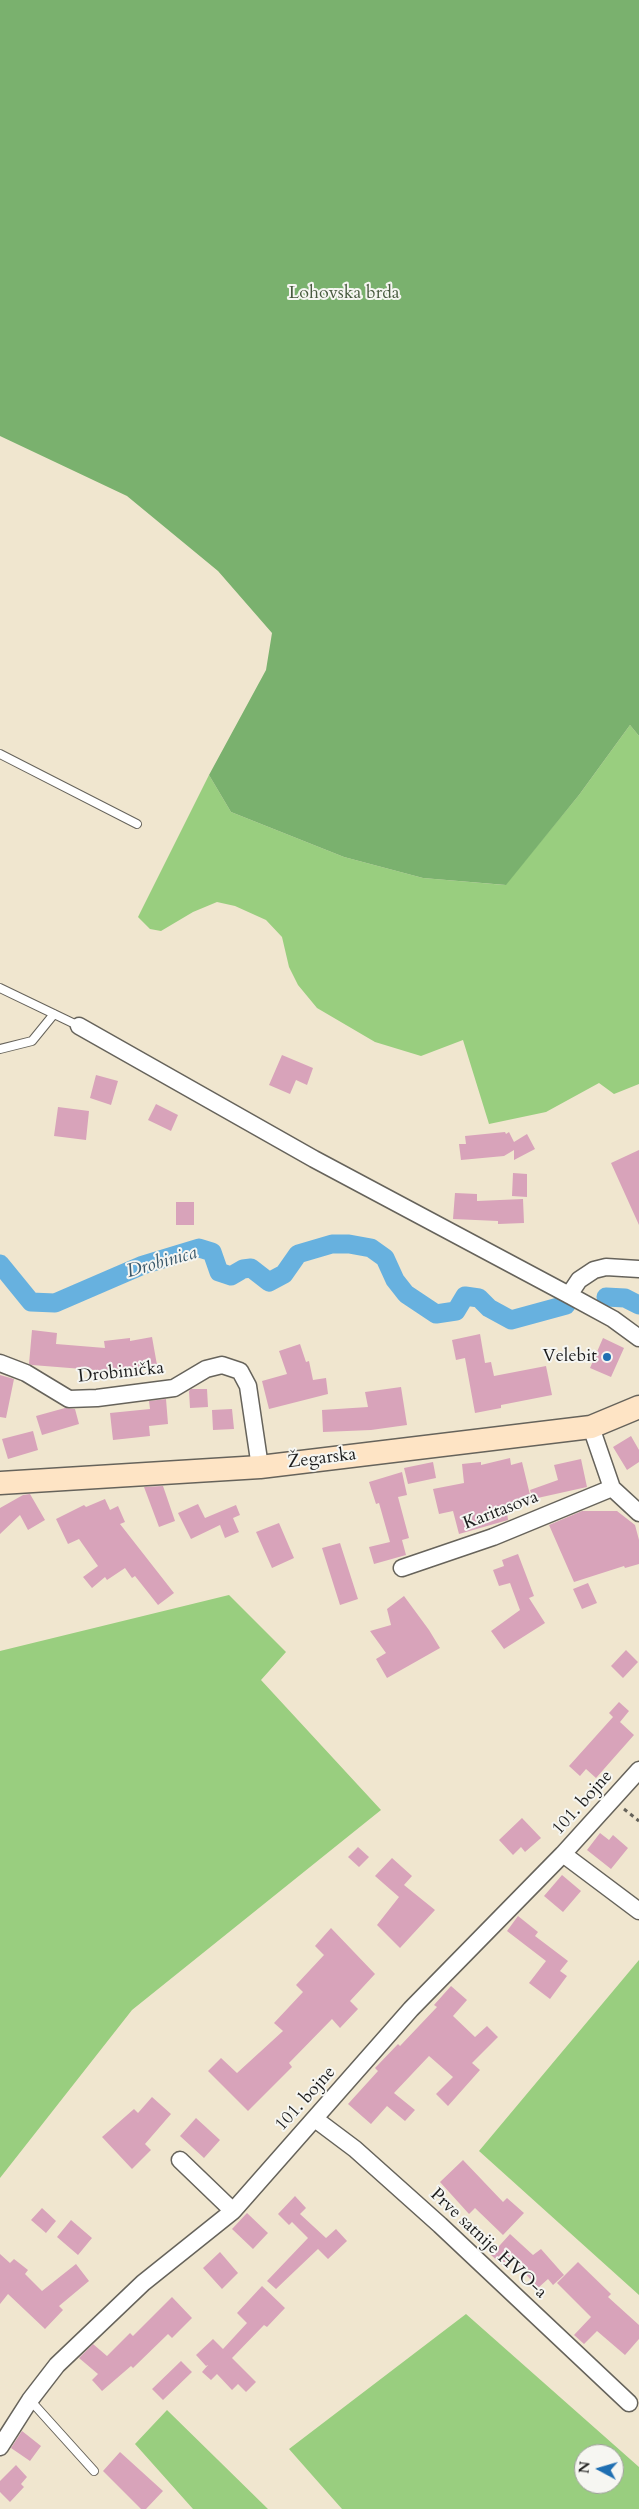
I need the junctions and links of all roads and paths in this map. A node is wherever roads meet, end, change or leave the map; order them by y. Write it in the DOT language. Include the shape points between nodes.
graph roads {
  1 [pos="0,754"];
  2 [pos="137,824"];
  3 [pos="0,988"];
  4 [pos="54,1014"];
  5 [pos="79,1026"];
  6 [pos="0,1048"];
  7 [pos="639,1269"];
  8 [pos="569,1294"];
  9 [pos="639,1338"];
  10 [pos="0,1363"];
  11 [pos="639,1407"];
  12 [pos="591,1427"];
  13 [pos="260,1467"];
  14 [pos="0,1483"];
  15 [pos="612,1488"];
  16 [pos="639,1512"];
  17 [pos="402,1568"];
  18 [pos="639,1770"];
  19 [pos="563,1854"];
  20 [pos="639,1911"];
  21 [pos="315,2119"];
  22 [pos="180,2160"];
  23 [pos="233,2211"];
  24 [pos="30,2400"];
  25 [pos="629,2403"];
  26 [pos="0,2447"];
  27 [pos="94,2471"];
  1 -- 2 [label="lane"];
  3 -- 4 [label="lane"];
  4 -- 5 [label="lane"];
  4 -- 6 [label="lane" via="32,1041"];
  5 -- 8 [label="street" via="314,1159"];
  7 -- 8 [label="street" via="594,1270 579,1280"];
  8 -- 9 [label="street"];
  10 -- 13 [label="street, Drobinička" via="26,1373 69,1399 174,1388 222,1365 240,1372 248,1386"];
  11 -- 12 [label="street, Žegarska"];
  12 -- 13 [label="street, Žegarska"];
  12 -- 15 [label="street"];
  13 -- 14 [label="street, Žegarska"];
  15 -- 16 [label="street"];
  15 -- 17 [label="street, Karitasova" via="493,1537"];
  18 -- 19 [label="street, 101. bojne"];
  19 -- 20 [label="street"];
  19 -- 21 [label="street, 101. bojne" via="411,2009"];
  21 -- 23 [label="street, 101. bojne"];
  21 -- 25 [label="street, Prve satnije HVO-a" via="355,2149 440,2225"];
  22 -- 23 [label="street"];
  23 -- 24 [label="street, 101. bojne" via="143,2283 98,2324 57,2365"];
  24 -- 26 [label="street, 101. bojne"];
  24 -- 27 [label="lane"];
}
